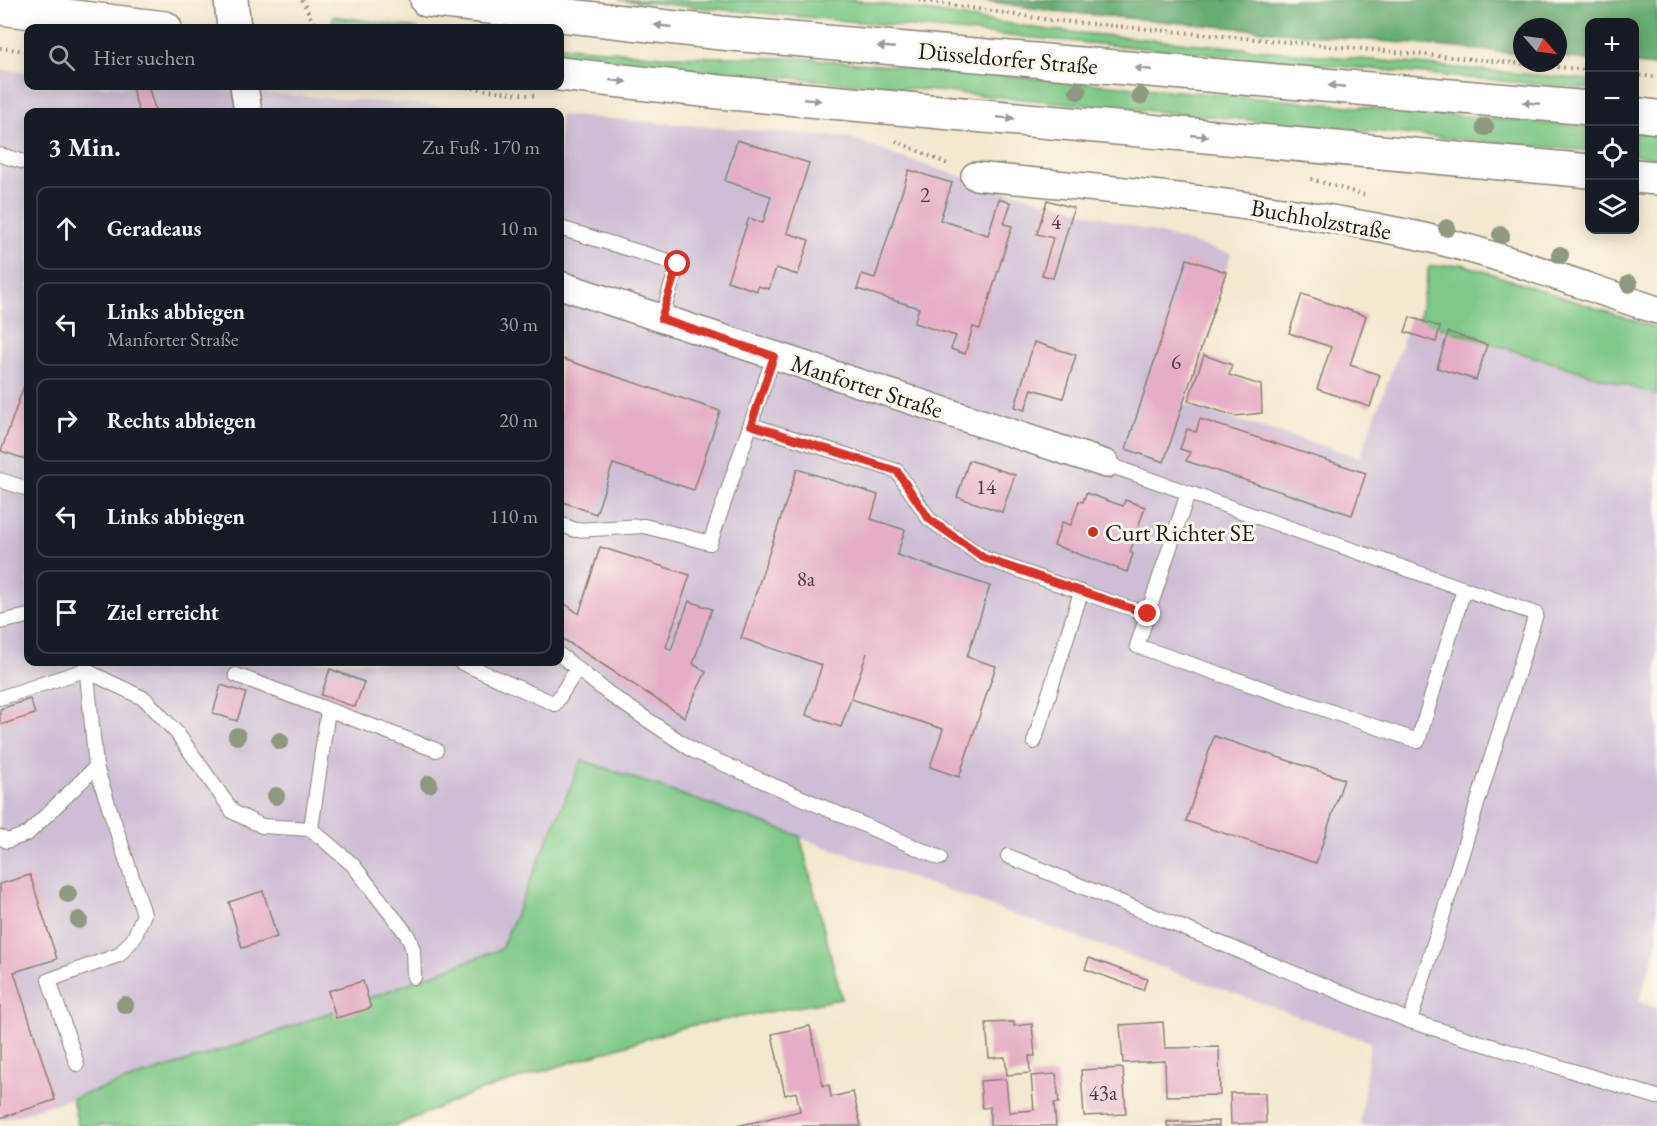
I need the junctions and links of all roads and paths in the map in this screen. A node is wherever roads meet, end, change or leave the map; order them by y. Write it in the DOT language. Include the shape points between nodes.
graph roads {
  1 [pos="231,0"];
  2 [pos="302,0"];
  3 [pos="427,0"];
  4 [pos="919,0"];
  5 [pos="0,8"];
  6 [pos="132,24"];
  7 [pos="234,24"];
  8 [pos="314,24"];
  9 [pos="0,48"];
  10 [pos="24,51"];
  11 [pos="1585,70"];
  12 [pos="564,74"];
  13 [pos="1639,75"];
  14 [pos="1657,77"];
  15 [pos="245,90"];
  16 [pos="247,108"];
  17 [pos="1585,108"];
  18 [pos="1639,115"];
  19 [pos="1657,117"];
  20 [pos="885,135"];
  21 [pos="0,155"];
  22 [pos="24,162"];
  23 [pos="1585,171"];
  24 [pos="975,176"];
  25 [pos="1639,176"];
  26 [pos="1657,178"];
  27 [pos="564,229"];
  28 [pos="564,286"];
  29 [pos="1657,310"];
  30 [pos="661,319"];
  31 [pos="774,356"];
  32 [pos="751,425"];
  33 [pos="1107,464"];
  34 [pos="0,480"];
  35 [pos="24,488"];
  36 [pos="1188,493"];
  37 [pos="564,526"];
  38 [pos="1464,589"];
  39 [pos="1081,592"];
  40 [pos="1148,614"];
  41 [pos="24,617"];
  42 [pos="0,622"];
  43 [pos="564,658"];
  44 [pos="86,666"];
  45 [pos="469,666"];
  46 [pos="578,669"];
  47 [pos="236,675"];
  48 [pos="0,698"];
  49 [pos="328,710"];
  50 [pos="1034,742"];
  51 [pos="436,750"];
  52 [pos="96,767"];
  53 [pos="311,829"];
  54 [pos="0,837"];
  55 [pos="1008,855"];
  56 [pos="940,858"];
  57 [pos="414,977"];
  58 [pos="1410,1021"];
  59 [pos="77,1064"];
  60 [pos="1657,1097"];
  1 -- 7 [label="main road"];
  2 -- 8 [label="path"];
  17 -- 3 [label="main road, Düsseldorfer Straße, one-way" via="722,33"];
  4 -- 11 [label="path" via="1050,20"];
  5 -- 6 [label="main road"];
  9 -- 10 [label="path"];
  12 -- 23 [label="main road, one-way"];
  13 -- 14 [label="path"];
  15 -- 16 [label="street"];
  18 -- 19 [label="main road"];
  20 -- 24 [label="path"];
  21 -- 22 [label="lane"];
  24 -- 29 [label="street, Buchholzstraße" via="1168,194 1416,235"];
  25 -- 26 [label="main road"];
  27 -- 30 [label="lane" via="678,264"];
  28 -- 30 [label="street, Manforter Straße"];
  30 -- 31 [label="street, Manforter Straße"];
  31 -- 32 [label="lane"];
  31 -- 33 [label="street, Manforter Straße"];
  32 -- 37 [label="lane" via="710,543 644,526 575,530"];
  32 -- 39 [label="lane" via="897,471 929,519 984,558"];
  33 -- 36 [label="lane"];
  34 -- 35 [label="lane"];
  36 -- 38 [label="lane"];
  36 -- 40 [label="lane"];
  38 -- 40 [label="lane" via="1418,741 1137,646"];
  38 -- 58 [label="lane" via="1536,614"];
  39 -- 40 [label="lane"];
  39 -- 50 [label="lane"];
  41 -- 42 [label="lane"];
  43 -- 46 [label="lane"];
  44 -- 48 [label="lane"];
  44 -- 52 [label="lane"];
  44 -- 53 [label="lane" via="145,699 177,733 233,812 262,826"];
  45 -- 46 [label="lane" via="555,704"];
  46 -- 56 [label="lane" via="694,751"];
  47 -- 49 [label="lane"];
  49 -- 51 [label="lane"];
  49 -- 53 [label="lane"];
  52 -- 54 [label="lane" via="27,834 7,840"];
  52 -- 59 [label="lane" via="144,914 134,938 119,955 49,980"];
  53 -- 57 [label="lane" via="352,865 408,936"];
  55 -- 58 [label="lane"];
  58 -- 60 [label="lane"];
}
